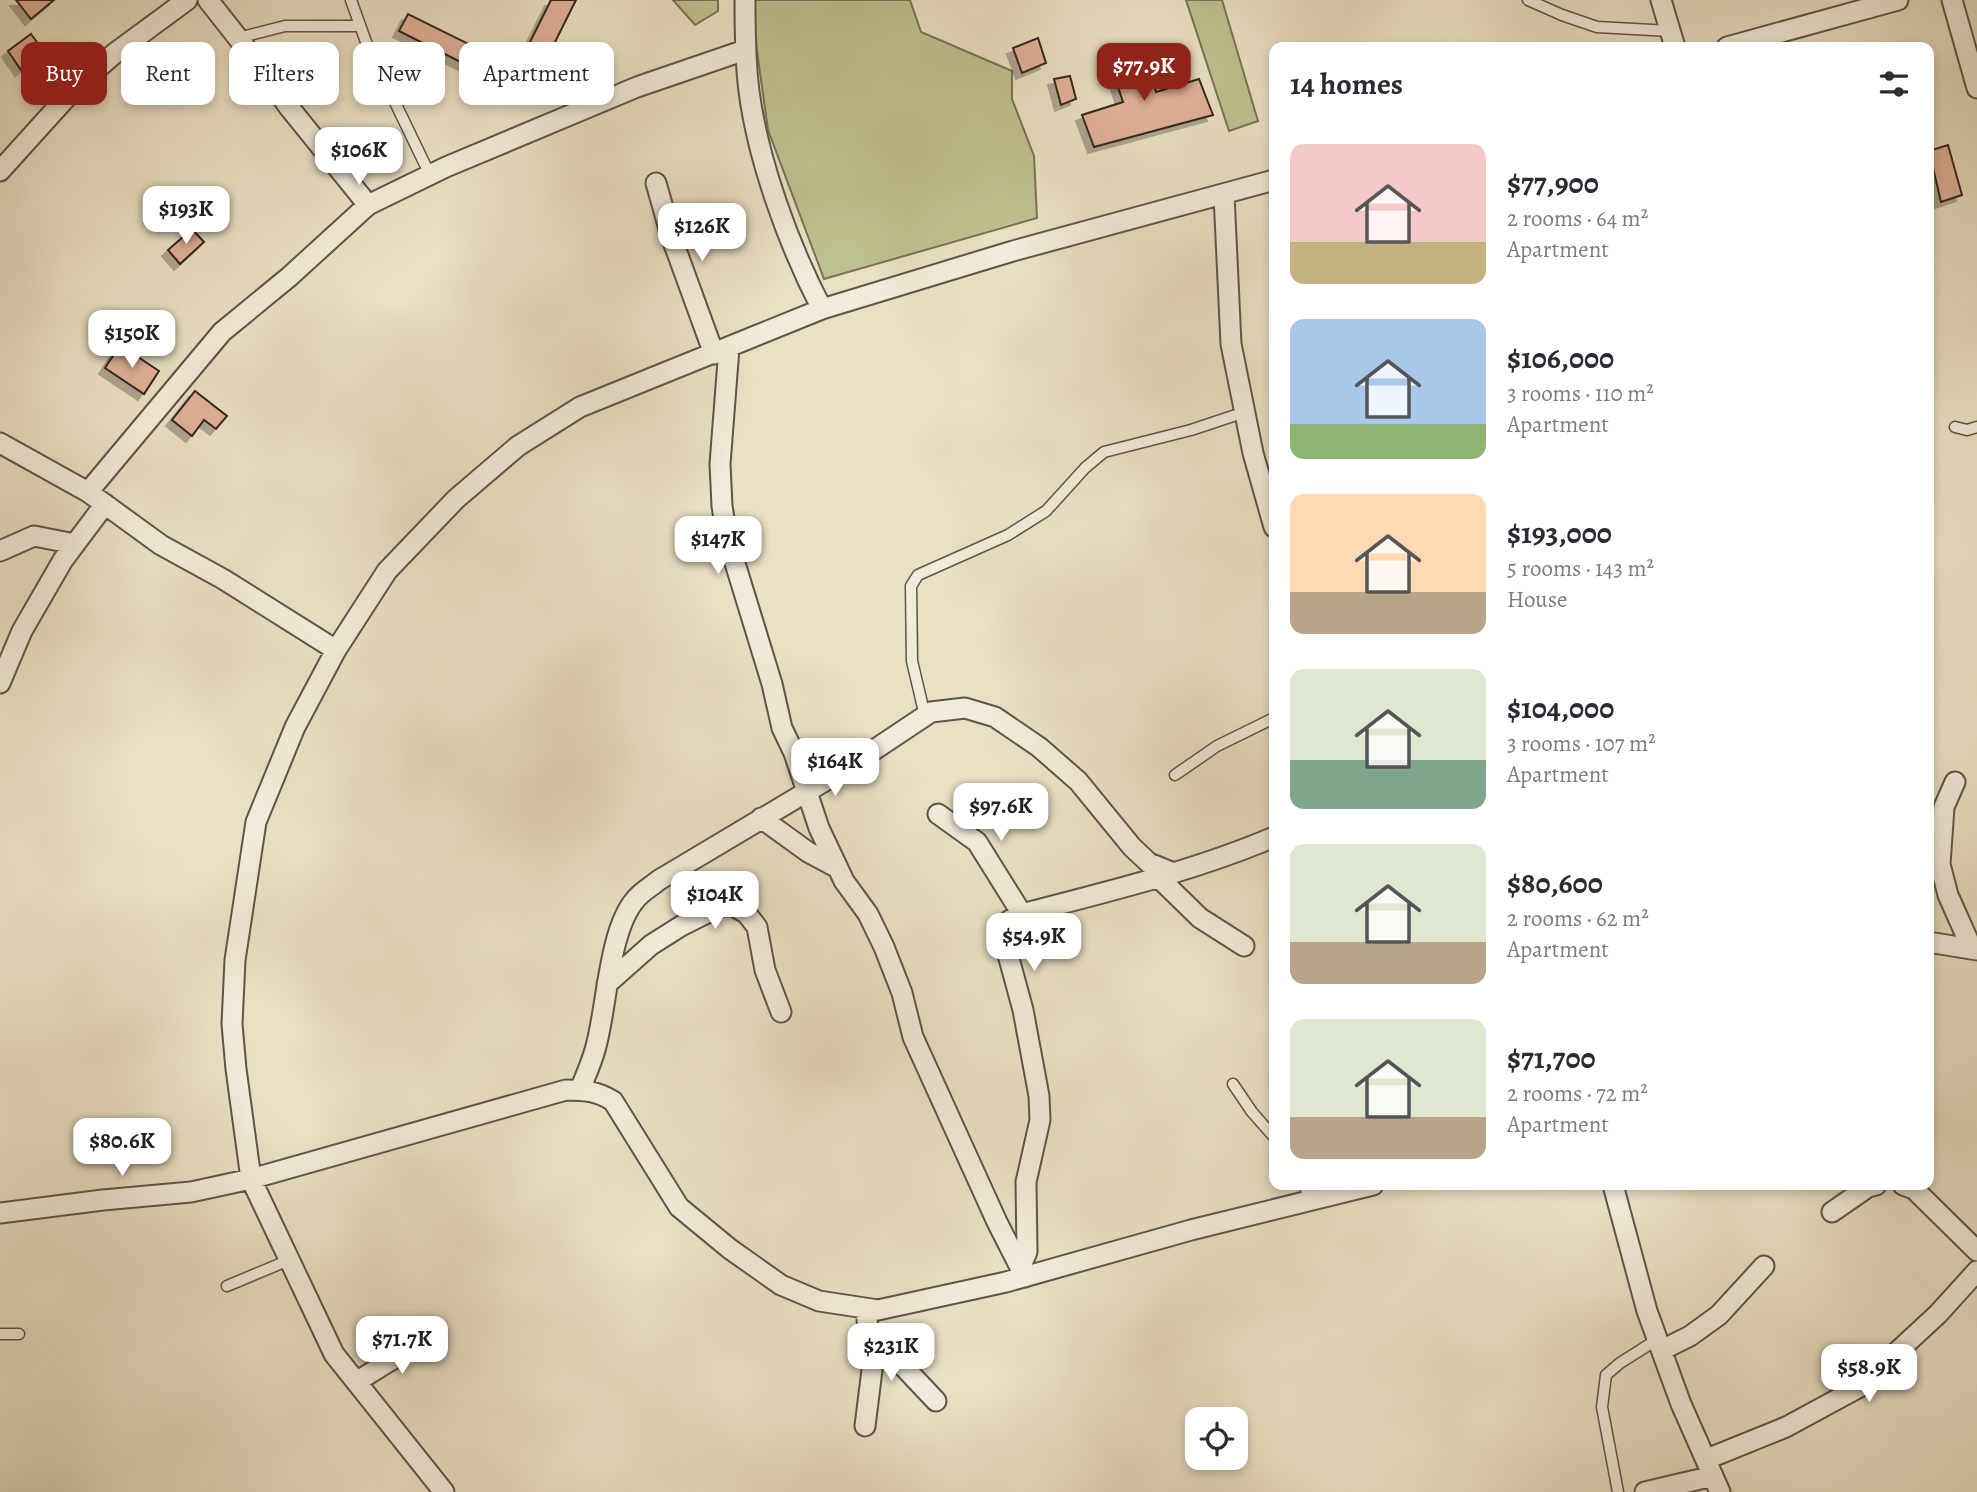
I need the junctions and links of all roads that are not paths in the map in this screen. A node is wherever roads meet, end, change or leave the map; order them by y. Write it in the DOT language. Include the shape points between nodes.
graph roads {
  1 [pos="187,0"];
  2 [pos="208,0"];
  3 [pos="351,0"];
  4 [pos="745,0"];
  5 [pos="1528,0"];
  6 [pos="1661,0"];
  7 [pos="1898,0"];
  8 [pos="1952,0"];
  9 [pos="360,26"];
  10 [pos="238,38"];
  11 [pos="1673,39"];
  12 [pos="1745,42"];
  13 [pos="1971,44"];
  14 [pos="745,50"];
  15 [pos="1977,88"];
  16 [pos="0,171"];
  17 [pos="430,174"];
  18 [pos="1269,182"];
  19 [pos="656,183"];
  20 [pos="1224,195"];
  21 [pos="368,205"];
  22 [pos="822,309"];
  23 [pos="721,351"];
  24 [pos="1245,412"];
  25 [pos="1955,427"];
  26 [pos="1977,427"];
  27 [pos="0,443"];
  28 [pos="88,492"];
  29 [pos="105,504"];
  30 [pos="1269,509"];
  31 [pos="75,544"];
  32 [pos="0,551"];
  33 [pos="336,650"];
  34 [pos="2,674"];
  35 [pos="926,716"];
  36 [pos="1269,720"];
  37 [pos="1175,775"];
  38 [pos="1955,782"];
  39 [pos="807,791"];
  40 [pos="938,814"];
  41 [pos="761,818"];
  42 [pos="1269,839"];
  43 [pos="838,868"];
  44 [pos="1164,874"];
  45 [pos="1022,914"];
  46 [pos="1934,943"];
  47 [pos="1244,946"];
  48 [pos="1975,949"];
  49 [pos="607,984"];
  50 [pos="780,1012"];
  51 [pos="1233,1084"];
  52 [pos="580,1090"];
  53 [pos="1269,1131"];
  54 [pos="251,1179"];
  55 [pos="1332,1190"];
  56 [pos="1614,1190"];
  57 [pos="1864,1190"];
  58 [pos="1915,1190"];
  59 [pos="1307,1193"];
  60 [pos="1832,1212"];
  61 [pos="0,1213"];
  62 [pos="1977,1251"];
  63 [pos="289,1260"];
  64 [pos="1764,1266"];
  65 [pos="1977,1271"];
  66 [pos="1023,1272"];
  67 [pos="228,1286"];
  68 [pos="866,1308"];
  69 [pos="0,1334"];
  70 [pos="19,1334"];
  71 [pos="430,1336"];
  72 [pos="870,1337"];
  73 [pos="1660,1345"];
  74 [pos="356,1382"];
  75 [pos="936,1401"];
  76 [pos="865,1426"];
  77 [pos="1713,1476"];
  78 [pos="444,1492"];
  79 [pos="1618,1492"];
  80 [pos="1645,1492"];
  1 -- 16 [label="street" via="75,88"];
  2 -- 10 [label="street"];
  3 -- 9 [label="lane"];
  4 -- 14 [label="street"];
  5 -- 11 [label="lane" via="1597,27"];
  6 -- 11 [label="street"];
  7 -- 12 [label="street"];
  8 -- 13 [label="street"];
  9 -- 10 [label="lane" via="285,26"];
  9 -- 17 [label="lane"];
  10 -- 21 [label="street"];
  13 -- 15 [label="street"];
  14 -- 17 [label="street" via="637,87"];
  14 -- 22 [label="street" via="749,92 784,226"];
  17 -- 21 [label="street"];
  18 -- 20 [label="street"];
  19 -- 23 [label="street" via="671,236"];
  20 -- 22 [label="street" via="1013,251"];
  20 -- 24 [label="street" via="1231,344"];
  21 -- 28 [label="street" via="222,332"];
  22 -- 23 [label="street"];
  23 -- 33 [label="street" via="580,407 518,446 456,499 387,571"];
  23 -- 39 [label="street" via="720,464 727,537 782,728"];
  24 -- 30 [label="street"];
  24 -- 35 [label="lane" via="1104,452 1046,510 1008,535 918,575 911,586 911,648"];
  25 -- 26 [label="lane"];
  27 -- 28 [label="street"];
  28 -- 29 [label="street"];
  29 -- 31 [label="street"];
  29 -- 33 [label="street" via="161,545"];
  31 -- 32 [label="street" via="34,537"];
  31 -- 34 [label="street" via="22,631"];
  33 -- 54 [label="street" via="295,727 256,822 242,900 232,1024"];
  35 -- 39 [label="street"];
  35 -- 44 [label="street" via="965,708 995,717 1078,781 1132,847"];
  36 -- 37 [label="lane" via="1217,746"];
  38 -- 48 [label="street" via="1944,807 1940,864 1948,895"];
  39 -- 41 [label="street"];
  39 -- 43 [label="street"];
  40 -- 45 [label="street" via="977,842"];
  41 -- 43 [label="street"];
  41 -- 49 [label="street" via="634,900 624,919"];
  42 -- 44 [label="street"];
  43 -- 66 [label="street" via="884,947 913,1037"];
  44 -- 45 [label="street"];
  44 -- 47 [label="street" via="1199,918"];
  45 -- 66 [label="street" via="1010,920 1004,940 1039,1096 1040,1121 1026,1182"];
  46 -- 48 [label="street"];
  49 -- 50 [label="street" via="651,945 681,926 721,906 733,906 746,912 757,927 765,970"];
  49 -- 52 [label="street" via="596,1048"];
  51 -- 53 [label="lane"];
  52 -- 54 [label="street" via="566,1090"];
  52 -- 68 [label="street" via="599,1092 612,1101 679,1207 730,1249 781,1285 819,1301"];
  54 -- 61 [label="street" via="191,1192"];
  54 -- 63 [label="street"];
  55 -- 59 [label="street"];
  56 -- 73 [label="street"];
  57 -- 60 [label="street"];
  58 -- 62 [label="street"];
  59 -- 66 [label="street" via="1191,1230"];
  63 -- 67 [label="lane"];
  63 -- 74 [label="street" via="334,1354"];
  64 -- 73 [label="street" via="1719,1315 1690,1336"];
  65 -- 77 [label="street" via="1858,1388 1786,1427"];
  66 -- 68 [label="street" via="878,1310"];
  68 -- 72 [label="street"];
  69 -- 70 [label="lane"];
  71 -- 74 [label="street"];
  72 -- 75 [label="street"];
  72 -- 76 [label="street" via="872,1370"];
  73 -- 77 [label="street"];
  73 -- 79 [label="lane" via="1619,1363 1606,1375 1602,1407"];
  74 -- 78 [label="street"];
  77 -- 80 [label="street"];
}
